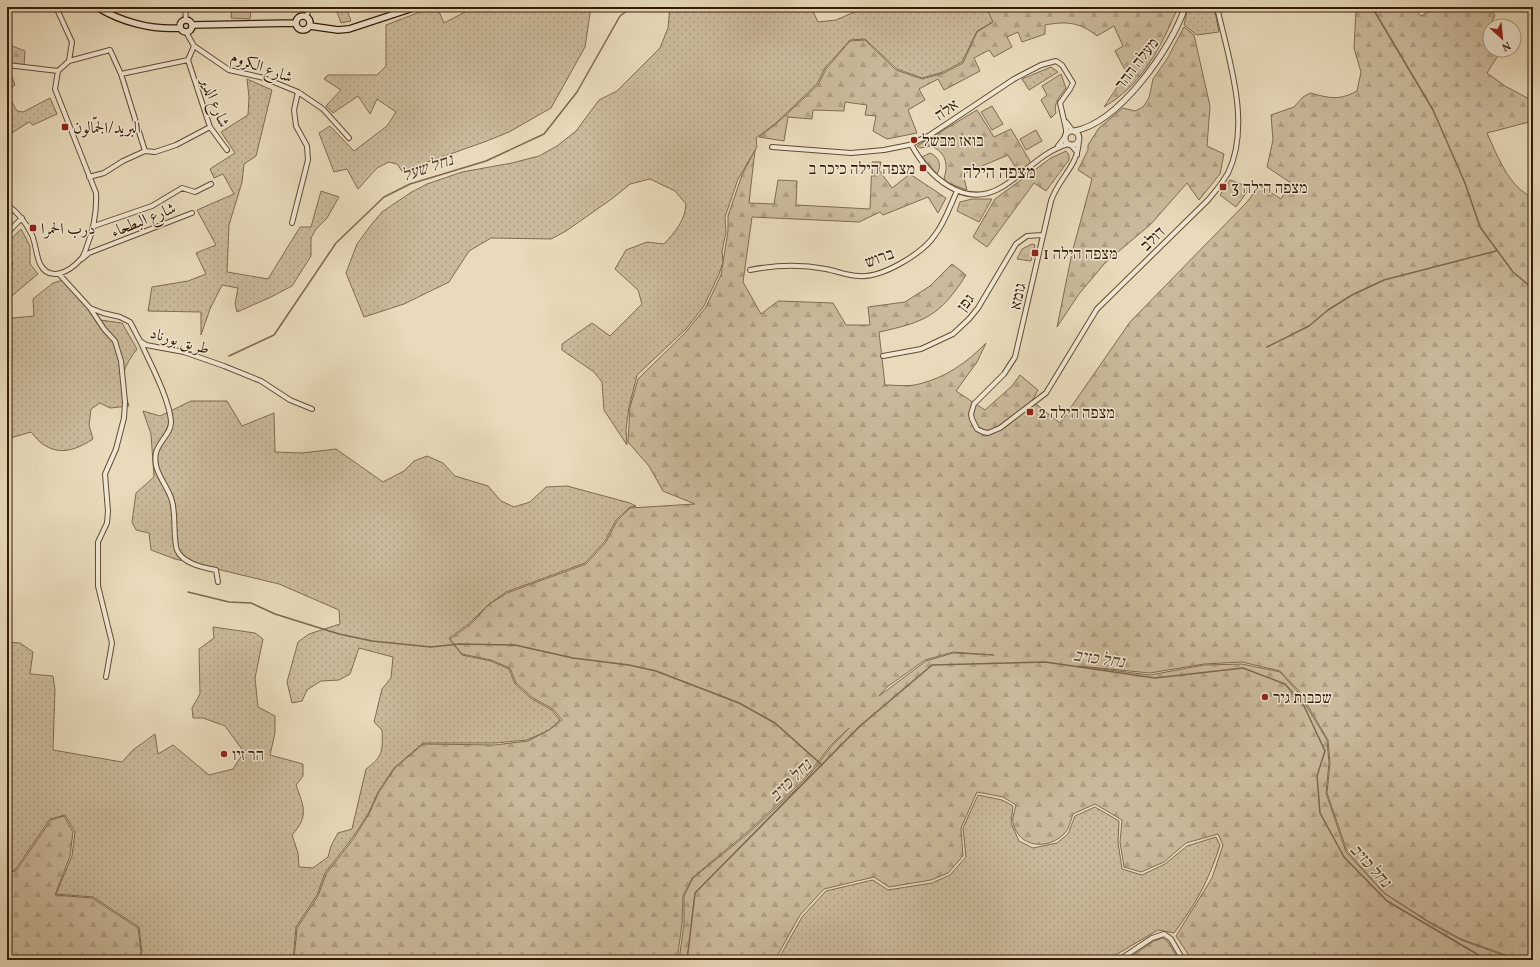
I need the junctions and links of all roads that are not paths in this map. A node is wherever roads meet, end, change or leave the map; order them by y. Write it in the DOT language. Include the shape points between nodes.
graph roads {
  1 [pos="56,7"];
  2 [pos="97,7"];
  3 [pos="185,7"];
  4 [pos="310,7"];
  5 [pos="416,7"];
  6 [pos="1185,7"];
  7 [pos="1217,7"];
  8 [pos="306,17"];
  9 [pos="186,20"];
  10 [pos="295,23"];
  11 [pos="192,25"];
  12 [pos="310,26"];
  13 [pos="180,28"];
  14 [pos="186,32"];
  15 [pos="194,46"];
  16 [pos="188,60"];
  17 [pos="69,61"];
  18 [pos="7,65"];
  19 [pos="58,71"];
  20 [pos="121,74"];
  21 [pos="298,92"];
  22 [pos="1064,118"];
  23 [pos="1092,124"];
  24 [pos="210,127"];
  25 [pos="1073,130"];
  26 [pos="1065,135"];
  27 [pos="349,138"];
  28 [pos="1079,138"];
  29 [pos="911,144"];
  30 [pos="1070,144"];
  31 [pos="772,147"];
  32 [pos="1055,149"];
  33 [pos="227,150"];
  34 [pos="145,151"];
  35 [pos="1077,158"];
  36 [pos="89,177"];
  37 [pos="211,184"];
  38 [pos="957,191"];
  39 [pos="7,205"];
  40 [pos="192,213"];
  41 [pos="22,218"];
  42 [pos="292,222"];
  43 [pos="94,226"];
  44 [pos="7,234"];
  45 [pos="1042,235"];
  46 [pos="82,258"];
  47 [pos="750,270"];
  48 [pos="59,274"];
  49 [pos="90,308"];
  50 [pos="140,341"];
  51 [pos="883,356"];
  52 [pos="312,409"];
  53 [pos="977,429"];
  54 [pos="218,582"];
  55 [pos="106,677"];
  56 [pos="1119,960"];
  57 [pos="1183,960"];
  1 -- 17 [label="street" via="72,42"];
  2 -- 13 [label="main road" via="114,16 146,26 162,29"];
  3 -- 9 [label="street"];
  4 -- 8 [label="street"];
  5 -- 12 [label="main road" via="349,29"];
  6 -- 23 [label="street, מעלה ההר" via="1169,43 1148,74 1126,99"];
  7 -- 53 [label="street, דולב" via="1236,95 1238,119 1233,159 1223,181 1208,200 1097,309 1043,396 1000,428 988,433"];
  8 -- 10 [label="main road" via="299,17"];
  8 -- 12 [label="main road" via="310,21"];
  9 -- 11 [label="main road"];
  9 -- 13 [label="main road" via="181,22"];
  10 -- 11 [label="main road"];
  10 -- 12 [label="main road" via="298,29 303,31"];
  11 -- 14 [label="main road"];
  13 -- 14 [label="main road"];
  14 -- 15 [label="street, شارع الكروم"];
  15 -- 16 [label="street, شارع الدير"];
  15 -- 21 [label="street, شارع الكروم" via="229,70 264,78"];
  16 -- 20 [label="street, شارع الدير"];
  16 -- 24 [label="street, شارع الدير"];
  17 -- 19 [label="street"];
  17 -- 20 [label="street" via="110,50"];
  18 -- 19 [label="street"];
  19 -- 36 [label="street" via="56,89"];
  20 -- 34 [label="street"];
  21 -- 27 [label="street, شارع الكروم" via="323,109"];
  21 -- 42 [label="street" via="294,110 296,126 306,146 308,160"];
  22 -- 25 [label="street, אלה"];
  22 -- 26 [label="street, אלה"];
  22 -- 29 [label="street, אלה" via="1060,103 1073,83 1059,61 1050,62 1002,86 930,135"];
  23 -- 25 [label="street, מעלה ההר"];
  23 -- 28 [label="street, מעלה ההר"];
  24 -- 33 [label="street, شارع الدير"];
  24 -- 34 [label="street" via="176,145 155,152"];
  25 -- 26 [label="street, מעלה ההר"];
  25 -- 28 [label="street"];
  26 -- 30 [label="street"];
  26 -- 32 [label="street"];
  28 -- 30 [label="street, מעלה ההר" via="1076,144"];
  28 -- 35 [label="street"];
  29 -- 31 [label="street, אלה" via="851,153"];
  29 -- 38 [label="street" via="936,177"];
  30 -- 32 [label="street"];
  30 -- 35 [label="street"];
  32 -- 38 [label="street" via="998,190 979,194"];
  34 -- 36 [label="street" via="104,173"];
  35 -- 45 [label="street, גומא" via="1054,193"];
  36 -- 43 [label="street" via="96,193 97,211"];
  37 -- 43 [label="street" via="195,192 182,188 152,206"];
  38 -- 47 [label="street, ברוש" via="939,230 929,243 908,259 885,270 859,276 798,265"];
  39 -- 41 [label="street"];
  40 -- 46 [label="street, شارع البطحاء"];
  41 -- 44 [label="street"];
  41 -- 48 [label="street" via="31,234 41,266 50,274"];
  43 -- 46 [label="street"];
  45 -- 51 [label="street, גפן" via="1027,236 1016,244 978,308 953,334 921,349"];
  45 -- 53 [label="street, גומא" via="1015,357 1004,374 974,404 971,414"];
  46 -- 48 [label="street, شارع البطحاء" via="73,267"];
  48 -- 49 [label="street, طريق بورناد"];
  49 -- 50 [label="street, طريق بورناد" via="130,322"];
  49 -- 55 [label="street" via="115,341 121,361 125,402 124,418 116,449 105,474 107,523 98,542 98,586 112,643"];
  50 -- 52 [label="street, طريق بورناد" via="146,345 184,352 224,366 261,381 290,400"];
  50 -- 54 [label="street" via="165,400 171,422 156,453 156,465 172,501 177,550 185,559 199,567 216,570"];
  56 -- 57 [label="street" via="1152,938 1164,934 1172,939"];
}
